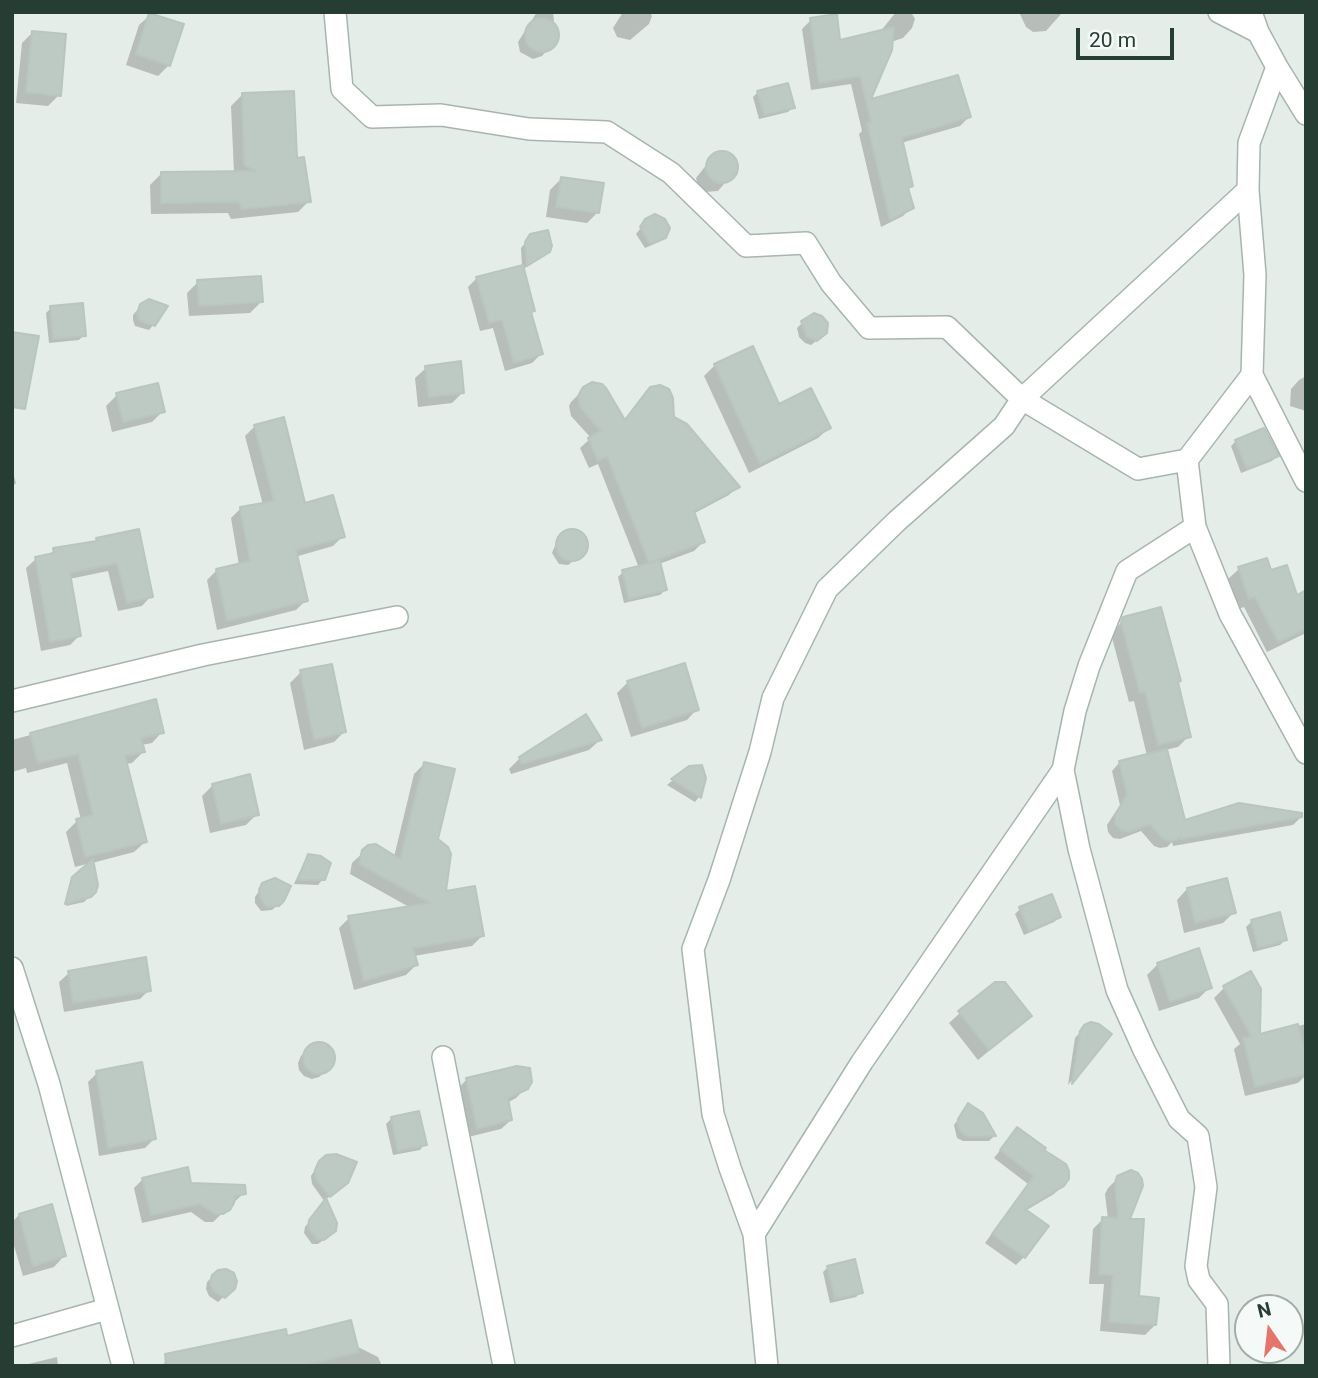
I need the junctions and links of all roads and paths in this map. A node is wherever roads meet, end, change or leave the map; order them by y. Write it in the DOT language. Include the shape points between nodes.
graph roads {
  1 [pos="335,12"];
  2 [pos="1219,12"];
  3 [pos="1254,22"];
  4 [pos="1278,67"];
  5 [pos="1306,114"];
  6 [pos="1248,190"];
  7 [pos="1252,375"];
  8 [pos="1022,399"];
  9 [pos="1187,460"];
  10 [pos="1306,481"];
  11 [pos="1195,527"];
  12 [pos="397,617"];
  13 [pos="12,701"];
  14 [pos="1306,753"];
  15 [pos="1063,769"];
  16 [pos="12,968"];
  17 [pos="443,1057"];
  18 [pos="754,1234"];
  19 [pos="107,1309"];
  20 [pos="12,1336"];
  21 [pos="123,1366"];
  22 [pos="504,1366"];
  23 [pos="767,1366"];
  24 [pos="1219,1366"];
  1 -- 8 [label="street" via="342,89 372,117 441,115 529,129 607,132 671,173 746,246 806,243 831,283 869,328 947,327"];
  2 -- 3 [label="street"];
  3 -- 4 [label="street"];
  4 -- 5 [label="street"];
  4 -- 6 [label="street" via="1249,143"];
  6 -- 7 [label="street" via="1255,275"];
  6 -- 8 [label="street"];
  7 -- 9 [label="street"];
  7 -- 10 [label="street"];
  8 -- 9 [label="street" via="1138,469"];
  8 -- 18 [label="street" via="1004,426 827,589 773,698 756,765 694,949 713,1114"];
  9 -- 11 [label="street"];
  11 -- 14 [label="street" via="1230,614"];
  11 -- 15 [label="street" via="1127,571 1074,711"];
  12 -- 13 [label="street" via="203,655"];
  15 -- 18 [label="street" via="862,1062"];
  15 -- 24 [label="street" via="1117,990 1179,1119 1198,1136 1206,1187 1196,1266 1199,1280 1217,1304"];
  16 -- 19 [label="street" via="49,1084"];
  17 -- 22 [label="street"];
  18 -- 23 [label="street"];
  19 -- 20 [label="street"];
  19 -- 21 [label="street"];
}
